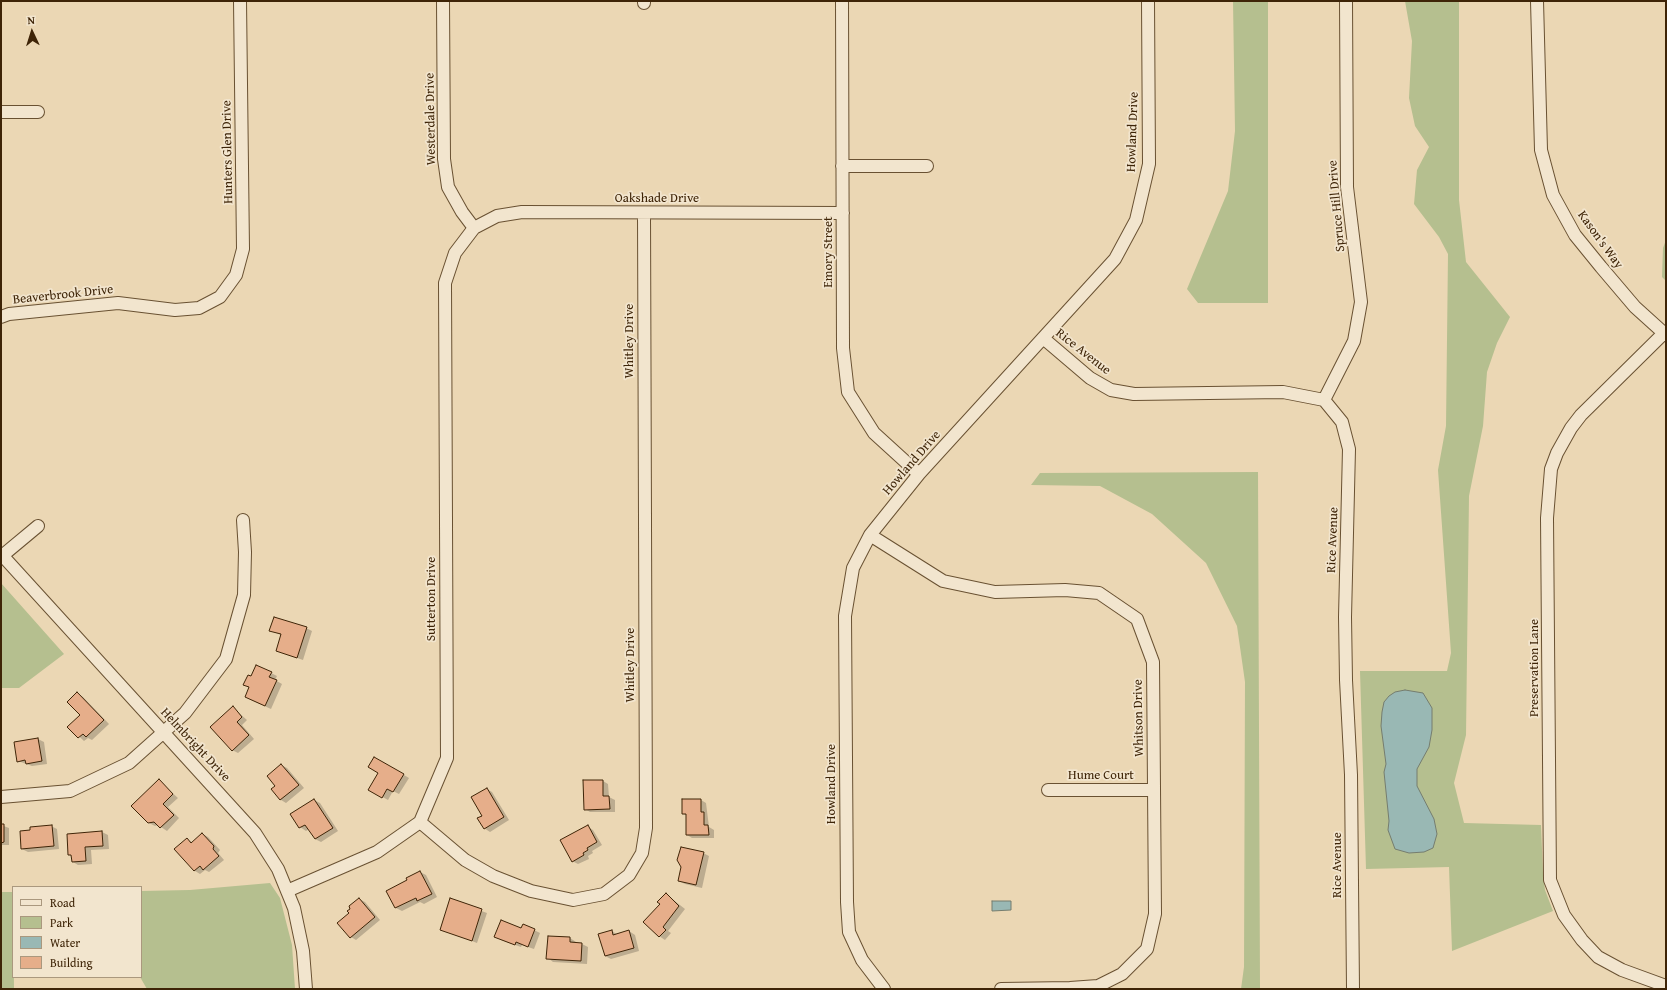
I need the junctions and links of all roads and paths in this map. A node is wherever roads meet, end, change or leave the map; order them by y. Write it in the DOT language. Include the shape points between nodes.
graph roads {
  1 [pos="240,1"];
  2 [pos="443,1"];
  3 [pos="842,1"];
  4 [pos="1148,1"];
  5 [pos="1346,1"];
  6 [pos="1537,1"];
  7 [pos="1,112"];
  8 [pos="38,112"];
  9 [pos="842,166"];
  10 [pos="927,166"];
  11 [pos="644,213"];
  12 [pos="843,213"];
  13 [pos="474,228"];
  14 [pos="220,297"];
  15 [pos="1,317"];
  16 [pos="1665,334"];
  17 [pos="1043,338"];
  18 [pos="1324,400"];
  19 [pos="919,474"];
  20 [pos="243,520"];
  21 [pos="38,526"];
  22 [pos="870,535"];
  23 [pos="2,555"];
  24 [pos="164,732"];
  25 [pos="1048,790"];
  26 [pos="1154,790"];
  27 [pos="1,796"];
  28 [pos="420,822"];
  29 [pos="287,891"];
  30 [pos="1666,986"];
  31 [pos="306,989"];
  32 [pos="884,989"];
  33 [pos="1001,989"];
  34 [pos="1353,989"];
  1 -- 14 [label="street, Hunters Glen Drive" via="243,249 236,275"];
  2 -- 13 [label="street, Westerdale Drive" via="444,159 448,187"];
  3 -- 9 [label="street, Emory Street"];
  4 -- 17 [label="street, Howland Drive" via="1149,164 1136,220 1115,259"];
  5 -- 18 [label="street, Spruce Hill Drive" via="1347,187 1361,302 1354,340"];
  6 -- 16 [label="street, Kason's Way" via="1541,150 1553,195 1575,234 1600,267 1636,307"];
  7 -- 8 [label="street"];
  9 -- 10 [label="street"];
  9 -- 12 [label="street, Emory Street"];
  11 -- 12 [label="street, Oakshade Drive"];
  11 -- 13 [label="street, Oakshade Drive" via="522,212 497,216"];
  11 -- 28 [label="street, Whitley Drive" via="646,828 642,853 629,875 604,894 572,900 531,891 493,876 465,860"];
  12 -- 19 [label="street, Emory Street" via="843,348 848,392 874,433"];
  13 -- 28 [label="street, Sutterton Drive" via="455,253 445,283 446,758"];
  14 -- 15 [label="street, Beaverbrook Drive" via="199,308 175,310 118,303 9,314"];
  16 -- 30 [label="street, Preservation Lane" via="1581,415 1571,428 1551,469 1547,518 1550,880 1564,915 1598,957 1622,970"];
  17 -- 18 [label="street, Rice Avenue" via="1090,378 1111,390 1134,394 1283,392"];
  17 -- 19 [label="street, Howland Drive"];
  18 -- 34 [label="street, Rice Avenue" via="1342,422 1349,449 1345,617 1352,775"];
  19 -- 22 [label="street, Howland Drive"];
  20 -- 24 [label="street" via="244,596 226,659 185,713"];
  21 -- 23 [label="street"];
  22 -- 26 [label="street, Whitson Drive" via="943,581 995,592 1065,590 1099,593 1137,619 1153,662"];
  22 -- 32 [label="street, Howland Drive" via="852,568 845,616 847,902 849,932 862,960"];
  23 -- 24 [label="street, Helmbright Drive"];
  24 -- 27 [label="street" via="129,763 70,791"];
  24 -- 29 [label="street, Helmbright Drive" via="255,833 278,869"];
  25 -- 26 [label="street, Hume Court"];
  26 -- 33 [label="street, Whitson Drive" via="1154,914 1147,949 1122,974 1098,986"];
  28 -- 29 [label="street" via="376,852"];
  29 -- 31 [label="street, Helmbright Drive" via="294,908 303,951"];
}
